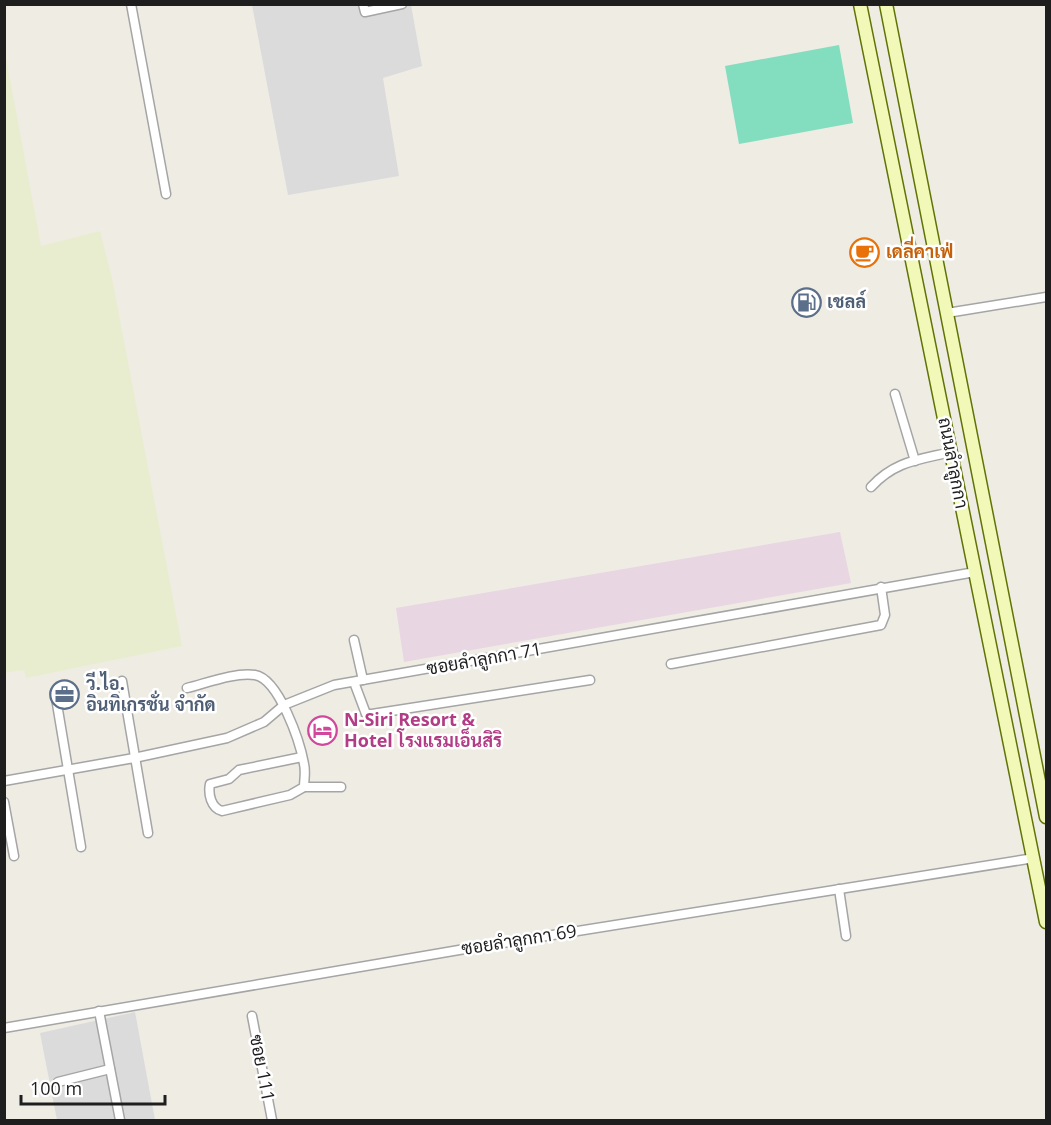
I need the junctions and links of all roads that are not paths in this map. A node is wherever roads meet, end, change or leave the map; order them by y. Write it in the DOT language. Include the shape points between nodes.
graph roads {
  1 [pos="130,4"];
  2 [pos="363,4"];
  3 [pos="402,4"];
  4 [pos="860,4"];
  5 [pos="886,4"];
  6 [pos="166,194"];
  7 [pos="1047,297"];
  8 [pos="947,313"];
  9 [pos="895,394"];
  10 [pos="951,452"];
  11 [pos="915,461"];
  12 [pos="872,487"];
  13 [pos="975,572"];
  14 [pos="881,587"];
  15 [pos="354,640"];
  16 [pos="671,664"];
  17 [pos="590,680"];
  18 [pos="122,681"];
  19 [pos="359,681"];
  20 [pos="187,688"];
  21 [pos="55,692"];
  22 [pos="284,705"];
  23 [pos="302,757"];
  24 [pos="134,758"];
  25 [pos="69,770"];
  26 [pos="4,781"];
  27 [pos="304,787"];
  28 [pos="341,787"];
  29 [pos="4,802"];
  30 [pos="1047,817"];
  31 [pos="148,833"];
  32 [pos="81,847"];
  33 [pos="14,856"];
  34 [pos="1034,858"];
  35 [pos="839,889"];
  36 [pos="1047,922"];
  37 [pos="846,936"];
  38 [pos="99,1011"];
  39 [pos="252,1016"];
  40 [pos="4,1028"];
  41 [pos="110,1069"];
  42 [pos="58,1082"];
  43 [pos="120,1120"];
  44 [pos="272,1120"];
  1 -- 6 [label="street"];
  2 -- 3 [label="street" via="365,12"];
  4 -- 10 [label="main road, ถนนลำลูกกา"];
  5 -- 8 [label="main road, ถนนลำลูกกา"];
  7 -- 8 [label="street"];
  8 -- 30 [label="main road, ถนนลำลูกกา"];
  9 -- 11 [label="street"];
  10 -- 11 [label="street"];
  10 -- 13 [label="main road, ถนนลำลูกกา"];
  11 -- 12 [label="street" via="886,471"];
  13 -- 14 [label="street, ซอยลำลูกกา 71"];
  13 -- 34 [label="main road, ถนนลำลูกกา"];
  14 -- 16 [label="street" via="885,615 881,625"];
  14 -- 19 [label="street, ซอยลำลูกกา 71"];
  15 -- 19 [label="street"];
  17 -- 19 [label="street" via="372,714 366,714 362,708"];
  18 -- 24 [label="street"];
  19 -- 22 [label="street, ซอยลำลูกกา 71"];
  20 -- 22 [label="street" via="254,675 267,679"];
  21 -- 25 [label="street"];
  22 -- 23 [label="street"];
  22 -- 24 [label="street, ซอยลำลูกกา 71" via="264,722 227,738"];
  23 -- 27 [label="street"];
  23 -- 27 [label="street" via="239,770 208,786 213,806 222,811 290,795"];
  24 -- 25 [label="street, ซอยลำลูกกา 71"];
  24 -- 31 [label="street"];
  25 -- 26 [label="street, ซอยลำลูกกา 71"];
  25 -- 32 [label="street"];
  27 -- 28 [label="street"];
  29 -- 33 [label="street"];
  34 -- 35 [label="street, ซอยลำลูกกา 69"];
  34 -- 36 [label="main road, ถนนลำลูกกา"];
  35 -- 37 [label="street"];
  35 -- 38 [label="street, ซอยลำลูกกา 69"];
  38 -- 40 [label="street, ซอยลำลูกกา 69"];
  38 -- 41 [label="street"];
  39 -- 44 [label="street, ซอย 111"];
  41 -- 42 [label="street"];
  41 -- 43 [label="street"];
}
